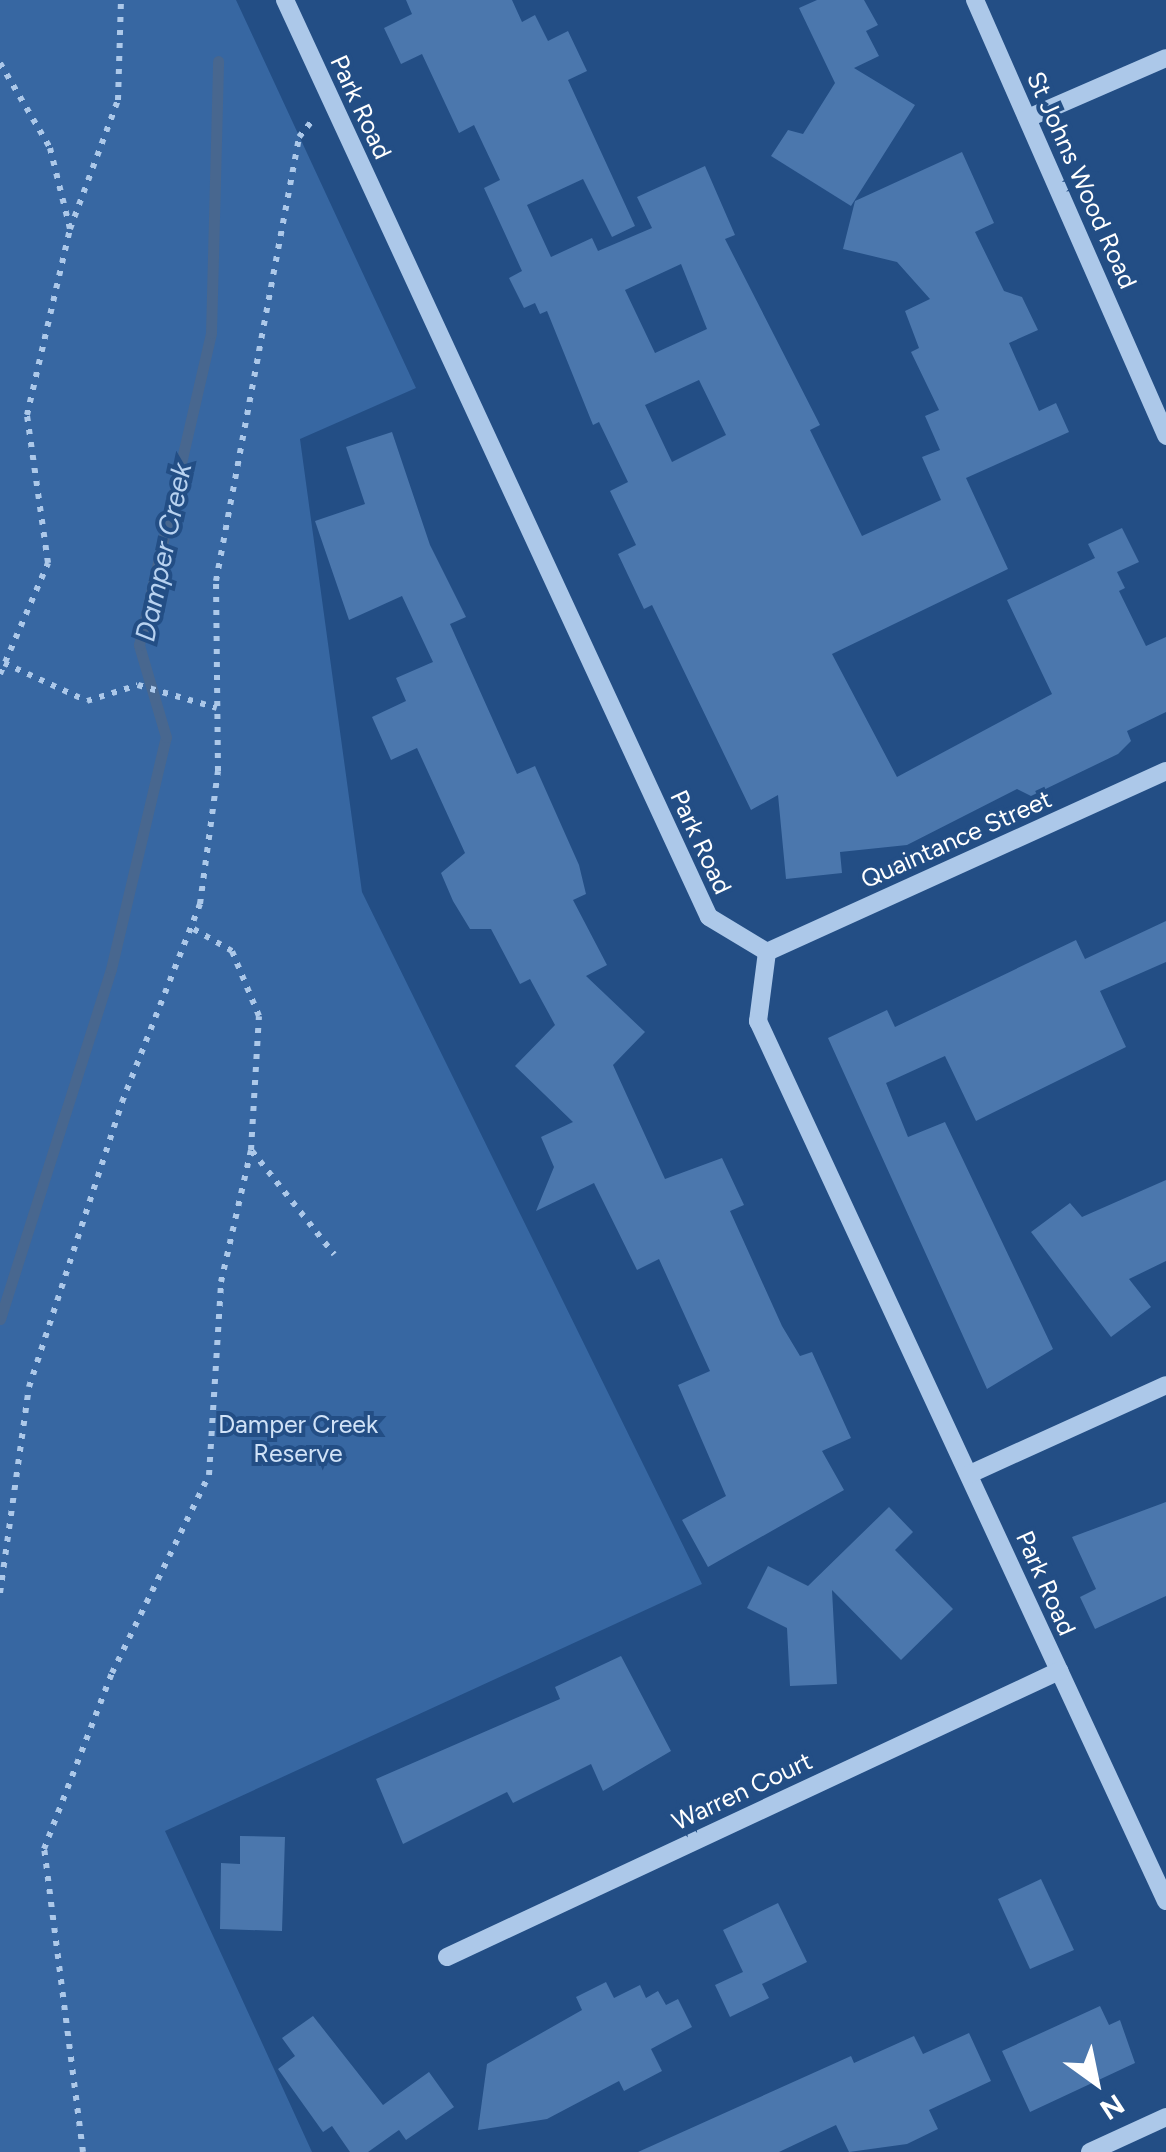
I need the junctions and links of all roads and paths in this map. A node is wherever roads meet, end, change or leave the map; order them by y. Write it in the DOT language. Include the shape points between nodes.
graph roads {
  1 [pos="121,0"];
  2 [pos="285,0"];
  3 [pos="974,0"];
  4 [pos="1166,58"];
  5 [pos="0,62"];
  6 [pos="329,99"];
  7 [pos="1028,118"];
  8 [pos="70,229"];
  9 [pos="1166,436"];
  10 [pos="4,663"];
  11 [pos="0,674"];
  12 [pos="217,708"];
  13 [pos="1166,771"];
  14 [pos="192,928"];
  15 [pos="767,952"];
  16 [pos="251,1150"];
  17 [pos="334,1254"];
  18 [pos="1166,1385"];
  19 [pos="970,1474"];
  20 [pos="0,1593"];
  21 [pos="1059,1671"];
  22 [pos="1166,1901"];
  23 [pos="447,1957"];
  24 [pos="1166,2116"];
  25 [pos="83,2152"];
  26 [pos="1090,2152"];
  1 -- 8 [label="path" via="118,100"];
  2 -- 6 [label="street, Park Road"];
  3 -- 7 [label="street, St Johns Wood Road"];
  4 -- 7 [label="street"];
  5 -- 8 [label="path" via="50,148"];
  6 -- 12 [label="path" via="300,137 258,352 216,581"];
  6 -- 15 [label="street, Park Road" via="709,917"];
  7 -- 9 [label="street, St Johns Wood Road"];
  8 -- 10 [label="path" via="27,415 48,563"];
  10 -- 11 [label="path"];
  10 -- 12 [label="path" via="87,701 138,685"];
  12 -- 14 [label="path" via="218,772"];
  13 -- 15 [label="street, Quaintance Street"];
  14 -- 16 [label="path" via="232,951 259,1016"];
  14 -- 20 [label="path" via="122,1102 29,1388"];
  15 -- 19 [label="street, Park Road" via="758,1021"];
  16 -- 17 [label="path"];
  16 -- 25 [label="path" via="221,1282 209,1476 112,1673 44,1849"];
  18 -- 19 [label="street"];
  19 -- 21 [label="street, Park Road"];
  21 -- 22 [label="street, Park Road"];
  21 -- 23 [label="street, Warren Court"];
  24 -- 26 [label="street"];
}
